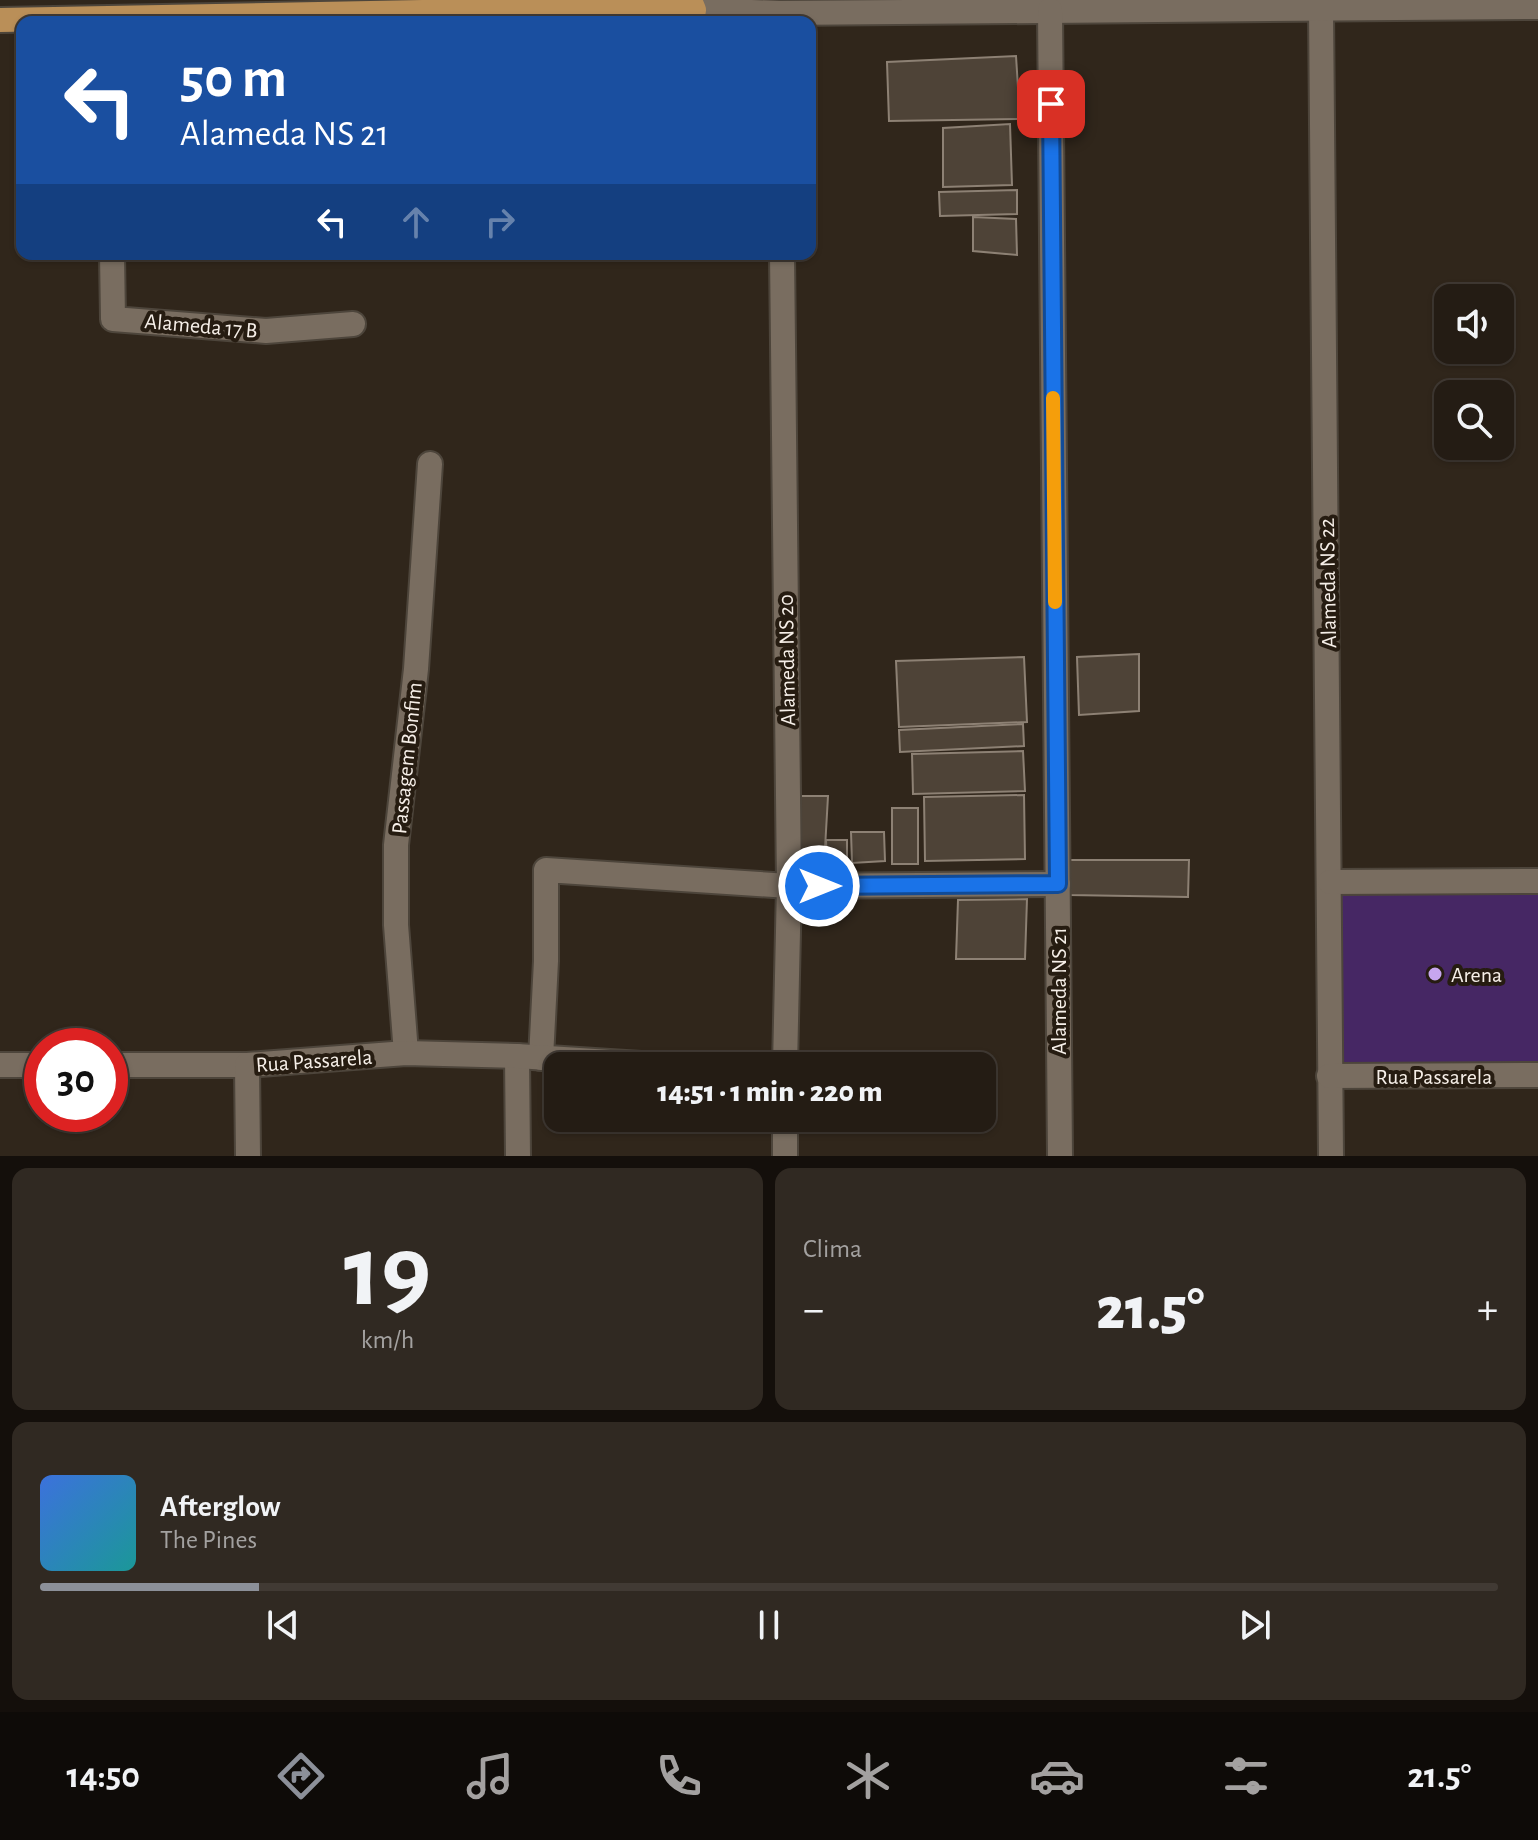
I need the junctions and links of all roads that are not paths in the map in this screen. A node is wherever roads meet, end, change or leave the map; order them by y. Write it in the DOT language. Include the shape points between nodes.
graph roads {
  1 [pos="634,4"];
  2 [pos="1272,4"];
  3 [pos="692,5"];
  4 [pos="991,5"];
  5 [pos="1538,7"];
  6 [pos="1321,9"];
  7 [pos="1050,10"];
  8 [pos="237,16"];
  9 [pos="773,16"];
  10 [pos="798,16"];
  11 [pos="112,260"];
  12 [pos="782,260"];
  13 [pos="353,324"];
  14 [pos="430,464"];
  15 [pos="1538,881"];
  16 [pos="1330,882"];
  17 [pos="1058,884"];
  18 [pos="789,886"];
  19 [pos="785,1052"];
  20 [pos="406,1053"];
  21 [pos="529,1057"];
  22 [pos="544,1058"];
  23 [pos="0,1065"];
  24 [pos="24,1065"];
  25 [pos="128,1065"];
  26 [pos="247,1065"];
  27 [pos="1538,1075"];
  28 [pos="1329,1076"];
  29 [pos="785,1132"];
  30 [pos="248,1156"];
  31 [pos="518,1156"];
  32 [pos="785,1156"];
  33 [pos="1060,1156"];
  34 [pos="1331,1156"];
  1 -- 3 [label="main road"];
  1 -- 8 [label="main road"];
  2 -- 6 [label="street"];
  2 -- 7 [label="street"];
  3 -- 9 [label="street"];
  4 -- 7 [label="street"];
  4 -- 10 [label="street"];
  5 -- 6 [label="street"];
  6 -- 16 [label="street, Alameda NS 22"];
  7 -- 17 [label="street, Alameda NS 21"];
  11 -- 13 [label="street, Alameda 17 B" via="113,319 266,331"];
  12 -- 18 [label="street, Alameda NS 20"];
  14 -- 20 [label="street, Passagem Bonfim" via="416,669 396,845"];
  15 -- 16 [label="street"];
  16 -- 28 [label="street, Alameda NS 22"];
  17 -- 18 [label="street"];
  17 -- 33 [label="street, Alameda NS 21"];
  18 -- 19 [label="street, Alameda NS 20"];
  18 -- 21 [label="street" via="546,870 546,961"];
  20 -- 21 [label="street, Rua Passarela"];
  20 -- 26 [label="street, Rua Passarela"];
  21 -- 22 [label="street, Rua Passarela"];
  21 -- 31 [label="street"];
  23 -- 24 [label="street"];
  25 -- 26 [label="street, Rua Passarela"];
  26 -- 30 [label="street"];
  27 -- 28 [label="street, Rua Passarela"];
  28 -- 34 [label="street, Alameda NS 22"];
  29 -- 32 [label="street"];
}
